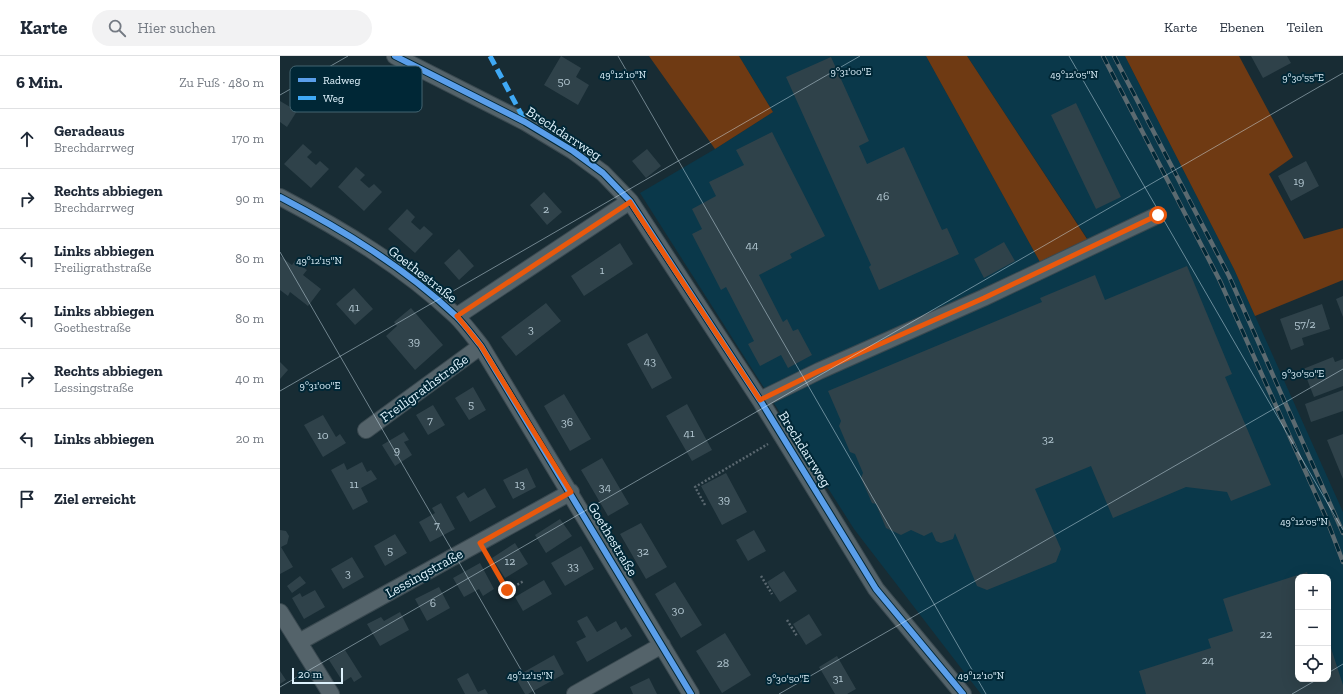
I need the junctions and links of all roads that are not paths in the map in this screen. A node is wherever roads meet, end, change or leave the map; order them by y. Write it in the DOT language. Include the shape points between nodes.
graph roads {
  1 [pos="395,56"];
  2 [pos="415,66"];
  3 [pos="422,70"];
  4 [pos="280,197"];
  5 [pos="630,202"];
  6 [pos="1158,215"];
  7 [pos="457,316"];
  8 [pos="481,346"];
  9 [pos="760,400"];
  10 [pos="366,430"];
  11 [pos="571,492"];
  12 [pos="280,612"];
  13 [pos="299,642"];
  14 [pos="662,645"];
  15 [pos="331,694"];
  16 [pos="575,694"];
  17 [pos="691,694"];
  18 [pos="963,694"];
  1 -- 2 [label="street, Brechdarrweg"];
  3 -- 5 [label="street, Brechdarrweg" via="525,122 573,150 603,173"];
  4 -- 7 [label="street, Goethestraße" via="334,226 395,266"];
  5 -- 7 [label="street"];
  5 -- 9 [label="street, Brechdarrweg"];
  6 -- 9 [label="street, Brechdarrweg"];
  7 -- 8 [label="street, Goethestraße"];
  8 -- 10 [label="street, Freiligrathstraße"];
  8 -- 11 [label="street, Goethestraße"];
  9 -- 18 [label="street, Brechdarrweg" via="876,589"];
  11 -- 13 [label="street, Lessingstraße"];
  11 -- 14 [label="street, Goethestraße"];
  12 -- 13 [label="street"];
  13 -- 15 [label="street"];
  14 -- 16 [label="street"];
  14 -- 17 [label="street, Goethestraße"];
}
